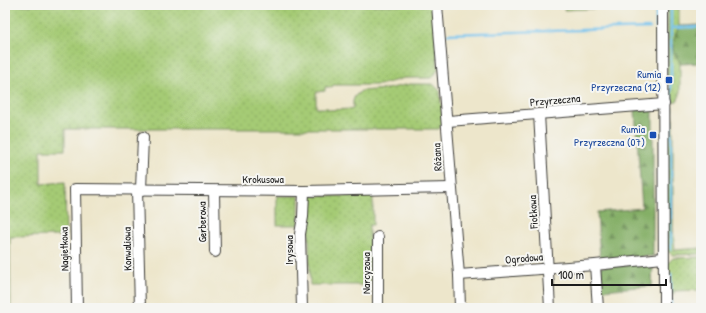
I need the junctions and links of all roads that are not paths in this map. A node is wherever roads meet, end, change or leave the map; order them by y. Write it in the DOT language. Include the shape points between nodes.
graph roads {
  1 [pos="437,5"];
  2 [pos="663,5"];
  3 [pos="664,104"];
  4 [pos="539,114"];
  5 [pos="448,121"];
  6 [pos="143,137"];
  7 [pos="451,188"];
  8 [pos="75,189"];
  9 [pos="139,190"];
  10 [pos="214,191"];
  11 [pos="304,191"];
  12 [pos="378,237"];
  13 [pos="215,252"];
  14 [pos="663,258"];
  15 [pos="595,265"];
  16 [pos="548,268"];
  17 [pos="459,275"];
  18 [pos="76,308"];
  19 [pos="140,308"];
  20 [pos="302,308"];
  21 [pos="378,308"];
  22 [pos="460,308"];
  23 [pos="550,308"];
  24 [pos="598,308"];
  25 [pos="664,308"];
  1 -- 5 [label="street, Różana"];
  2 -- 3 [label="street"];
  3 -- 4 [label="street, Przyrzeczna"];
  3 -- 14 [label="street"];
  4 -- 5 [label="street, Przyrzeczna"];
  4 -- 16 [label="street, Fiołkowa"];
  5 -- 7 [label="street, Różana"];
  6 -- 9 [label="street, Konwaliowa"];
  7 -- 11 [label="street, Krokusowa"];
  7 -- 17 [label="street, Różana"];
  8 -- 9 [label="street, Krokusowa"];
  8 -- 18 [label="street, Nagietkowa"];
  9 -- 10 [label="street, Krokusowa"];
  9 -- 19 [label="street, Konwaliowa"];
  10 -- 11 [label="street, Krokusowa"];
  10 -- 13 [label="street, Gerberowa"];
  11 -- 20 [label="street, Irysowa" via="300,234"];
  12 -- 21 [label="street, Narcyzowa"];
  14 -- 15 [label="street, Ogrodowa"];
  14 -- 25 [label="street"];
  15 -- 16 [label="street, Ogrodowa"];
  15 -- 24 [label="street"];
  16 -- 17 [label="street, Ogrodowa"];
  16 -- 23 [label="street, Fiołkowa"];
  17 -- 22 [label="street, Różana"];
}
